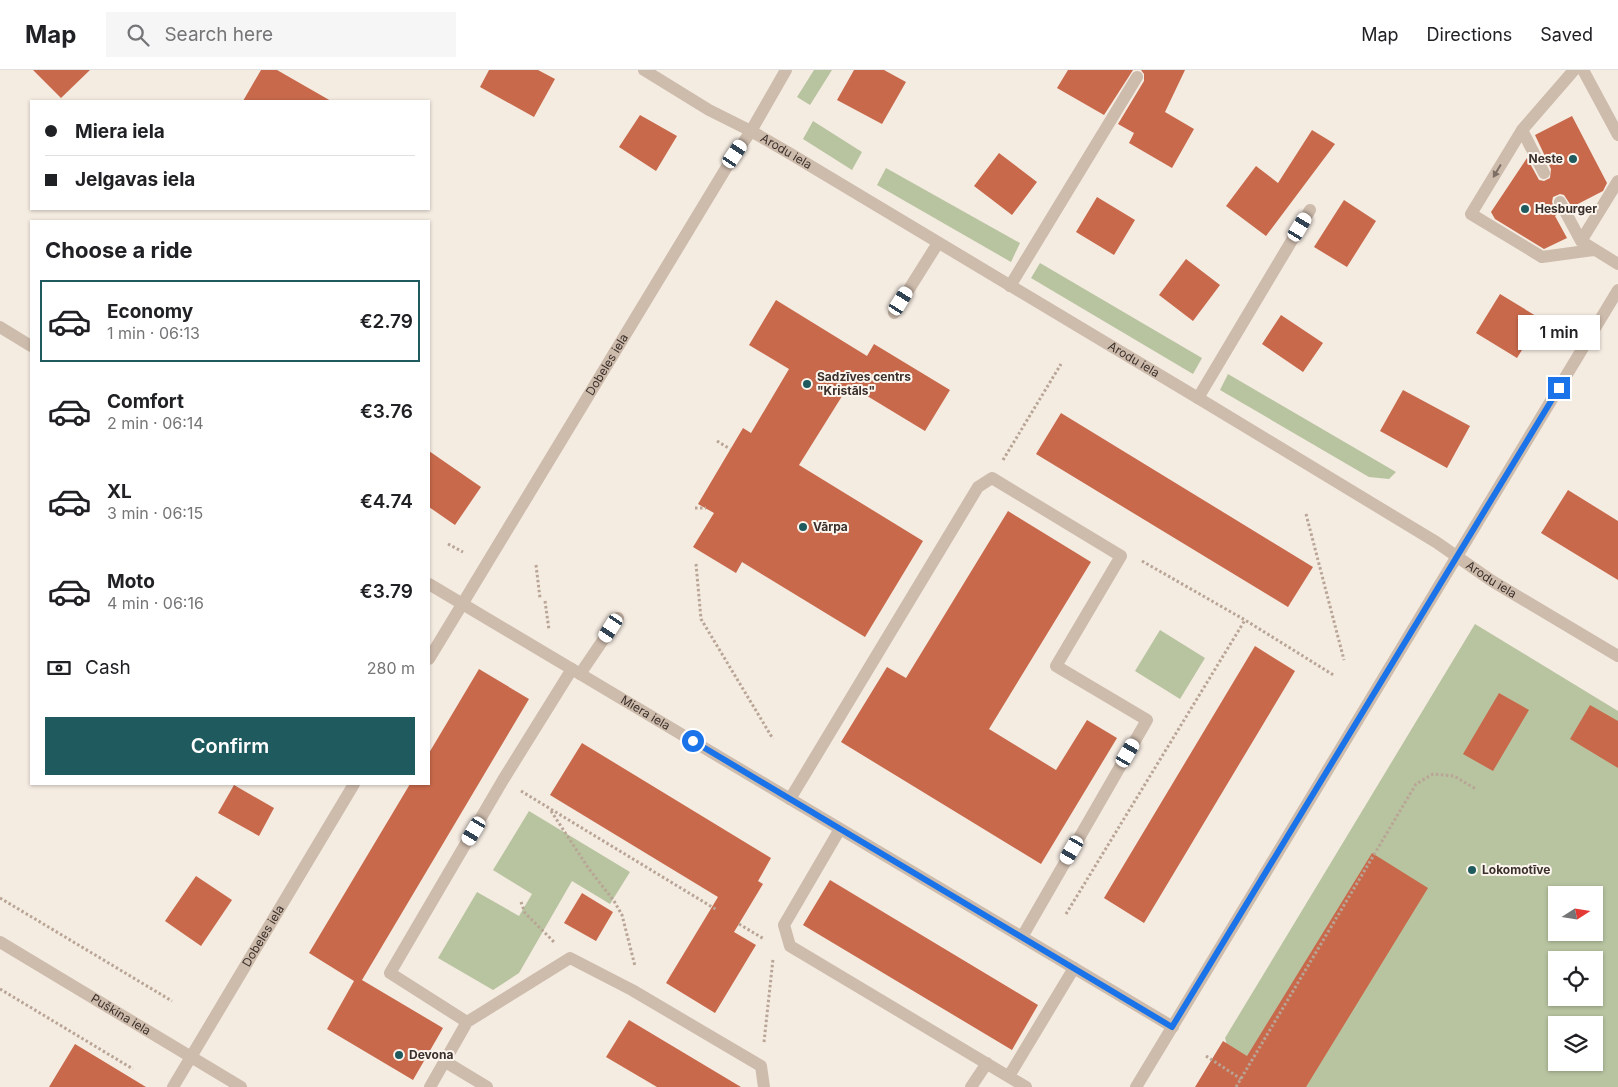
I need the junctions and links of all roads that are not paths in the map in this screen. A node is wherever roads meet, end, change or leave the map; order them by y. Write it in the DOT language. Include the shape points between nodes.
graph roads {
  1 [pos="644,70"];
  2 [pos="786,70"];
  3 [pos="1574,70"];
  4 [pos="1583,70"];
  5 [pos="1137,77"];
  6 [pos="1522,130"];
  7 [pos="751,131"];
  8 [pos="1618,135"];
  9 [pos="1544,173"];
  10 [pos="1618,181"];
  11 [pos="1560,202"];
  12 [pos="1310,210"];
  13 [pos="1581,241"];
  14 [pos="938,242"];
  15 [pos="1593,250"];
  16 [pos="1618,264"];
  17 [pos="1010,286"];
  18 [pos="1618,290"];
  19 [pos="894,313"];
  20 [pos="0,327"];
  21 [pos="30,345"];
  22 [pos="1198,398"];
  23 [pos="1456,557"];
  24 [pos="430,585"];
  25 [pos="461,604"];
  26 [pos="618,618"];
  27 [pos="1618,656"];
  28 [pos="430,657"];
  29 [pos="576,672"];
  30 [pos="353,785"];
  31 [pos="790,799"];
  32 [pos="840,829"];
  33 [pos="1022,937"];
  34 [pos="0,942"];
  35 [pos="1074,968"];
  36 [pos="468,1022"];
  37 [pos="1172,1027"];
  38 [pos="192,1057"];
  39 [pos="444,1061"];
  40 [pos="987,1063"];
  41 [pos="1009,1076"];
  42 [pos="173,1087"];
  43 [pos="241,1087"];
  44 [pos="430,1087"];
  45 [pos="487,1087"];
  46 [pos="764,1087"];
  47 [pos="971,1087"];
  48 [pos="1026,1087"];
  49 [pos="1136,1087"];
  1 -- 7 [label="street, Arodu iela" via="709,110"];
  2 -- 7 [label="street, Dobeles iela"];
  3 -- 6 [label="street"];
  4 -- 8 [label="street"];
  5 -- 17 [label="street"];
  6 -- 9 [label="street"];
  6 -- 15 [label="street, one-way" via="1471,214 1542,257"];
  7 -- 14 [label="street, Arodu iela"];
  7 -- 25 [label="street, Dobeles iela"];
  10 -- 13 [label="street"];
  11 -- 13 [label="street"];
  12 -- 22 [label="street"];
  13 -- 15 [label="street"];
  14 -- 17 [label="street, Arodu iela"];
  14 -- 19 [label="street"];
  15 -- 16 [label="street"];
  17 -- 22 [label="street, Arodu iela"];
  18 -- 23 [label="street"];
  20 -- 21 [label="street"];
  22 -- 23 [label="street, Arodu iela"];
  23 -- 27 [label="street, Arodu iela"];
  23 -- 37 [label="street"];
  24 -- 25 [label="street, Miera iela"];
  25 -- 28 [label="street, Dobeles iela"];
  25 -- 29 [label="street, Miera iela"];
  26 -- 29 [label="street"];
  29 -- 31 [label="street, Miera iela"];
  29 -- 36 [label="street" via="503,780 390,973"];
  30 -- 38 [label="street, Dobeles iela"];
  31 -- 32 [label="street, Miera iela"];
  31 -- 33 [label="street" via="978,487 992,478 1121,556 1056,666 1147,720"];
  32 -- 33 [label="street, Miera iela"];
  32 -- 40 [label="street" via="784,925 790,946"];
  33 -- 35 [label="street, Miera iela"];
  34 -- 38 [label="street, Puškina iela"];
  35 -- 37 [label="street, Miera iela"];
  35 -- 41 [label="street"];
  36 -- 39 [label="street"];
  36 -- 46 [label="street" via="570,958 632,990 761,1066"];
  37 -- 49 [label="street"];
  38 -- 42 [label="street, Dobeles iela"];
  38 -- 43 [label="street, Puškina iela"];
  39 -- 44 [label="street"];
  39 -- 45 [label="street"];
  40 -- 41 [label="street"];
  40 -- 47 [label="street"];
  41 -- 48 [label="street"];
}
